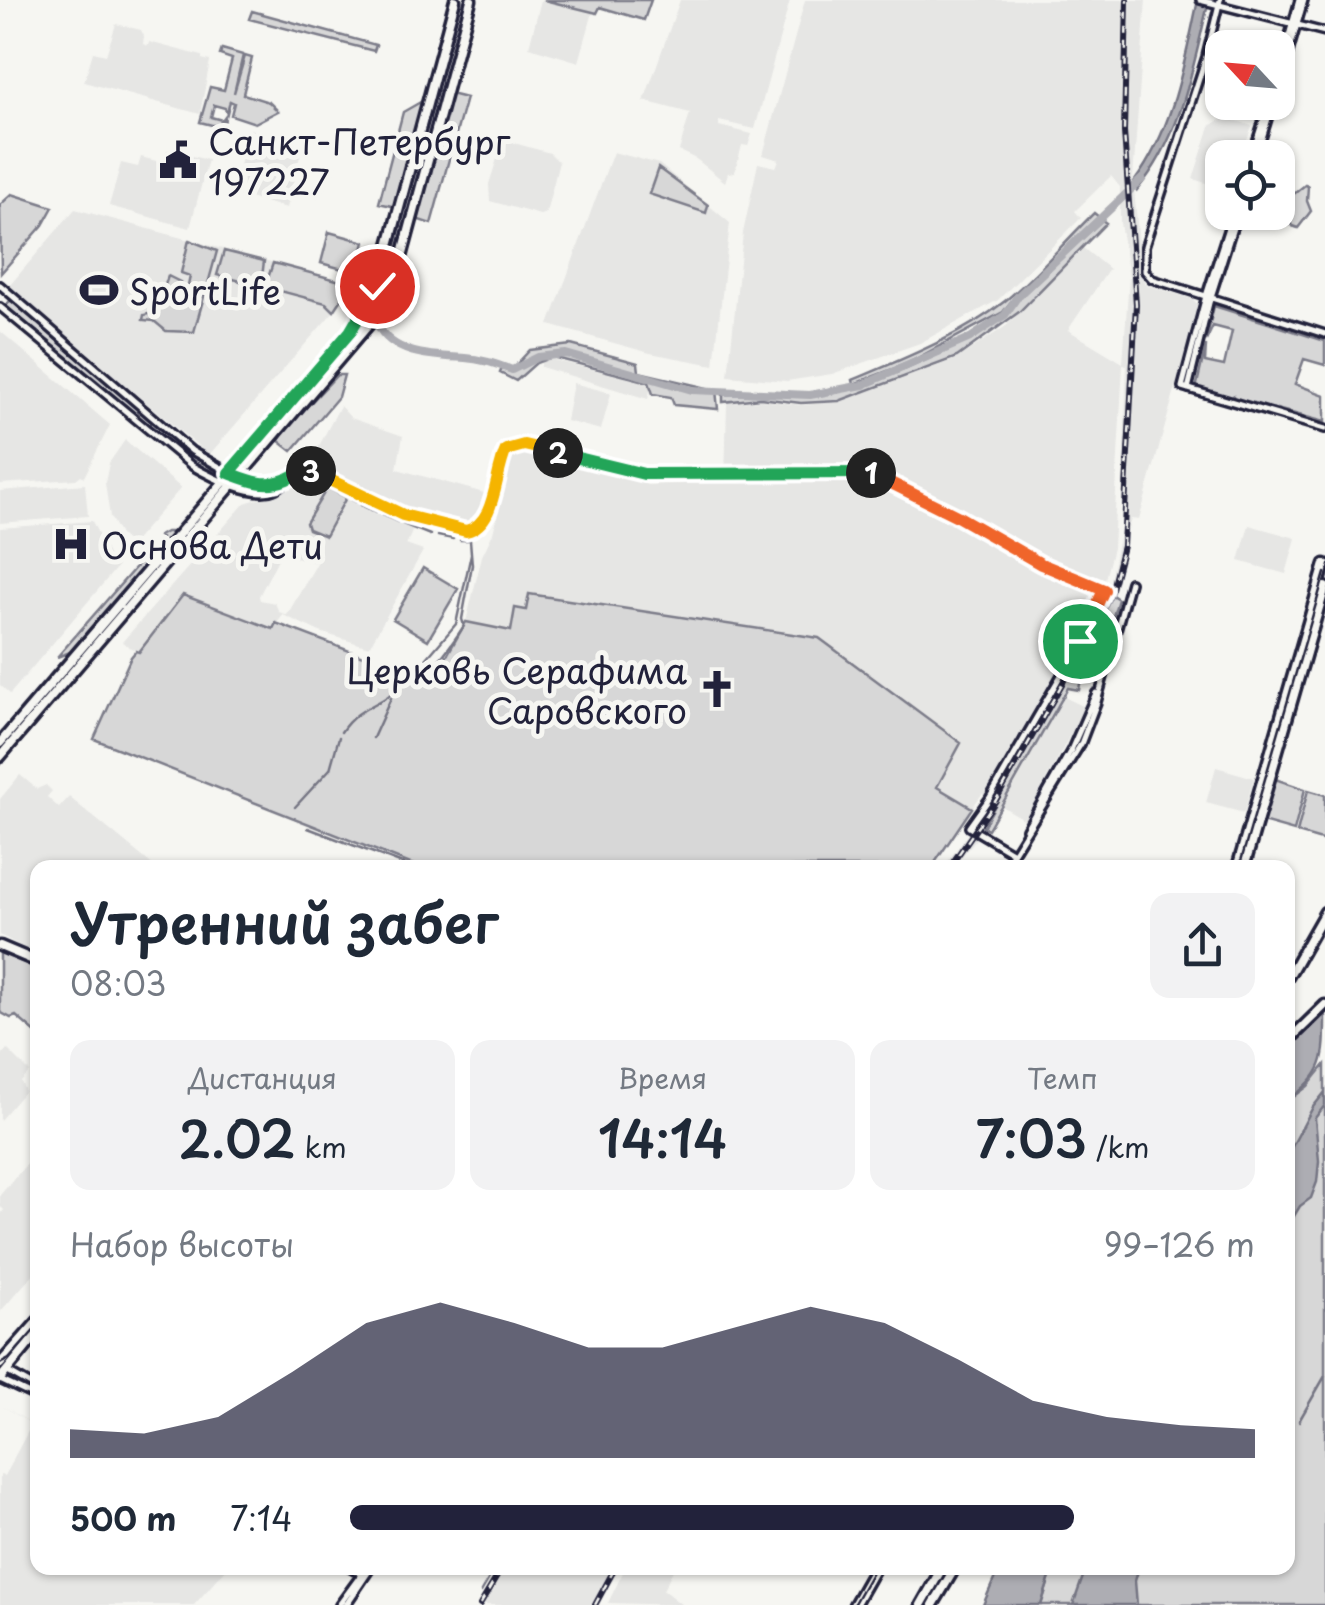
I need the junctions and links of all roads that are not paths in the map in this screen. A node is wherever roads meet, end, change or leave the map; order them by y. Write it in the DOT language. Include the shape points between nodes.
graph roads {
  1 [pos="456,0"];
  2 [pos="472,0"];
  3 [pos="1200,0"];
  4 [pos="1302,0"];
  5 [pos="1218,2"];
  6 [pos="1296,22"];
  7 [pos="1293,30"];
  8 [pos="1294,30"];
  9 [pos="1325,32"];
  10 [pos="1230,230"];
  11 [pos="0,285"];
  12 [pos="1208,297"];
  13 [pos="0,307"];
  14 [pos="1325,334"];
  15 [pos="1325,429"];
  16 [pos="229,473"];
  17 [pos="236,481"];
  18 [pos="222,482"];
  19 [pos="1325,564"];
  20 [pos="1130,582"];
  21 [pos="1325,587"];
  22 [pos="0,743"];
  23 [pos="0,757"];
  24 [pos="1013,853"];
  25 [pos="1009,860"];
  26 [pos="1242,860"];
  27 [pos="1242,860"];
  28 [pos="1325,912"];
  29 [pos="0,946"];
  30 [pos="30,959"];
  31 [pos="1295,965"];
  32 [pos="1325,1005"];
  33 [pos="1295,1034"];
  34 [pos="30,1332"];
  35 [pos="30,1341"];
  36 [pos="1,1372"];
  37 [pos="30,1386"];
  38 [pos="30,1392"];
  39 [pos="363,1575"];
  40 [pos="872,1575"];
  41 [pos="938,1575"];
  42 [pos="952,1575"];
  43 [pos="342,1605"];
  44 [pos="854,1605"];
  45 [pos="921,1605"];
  46 [pos="933,1605"];
  1 -- 16 [label="main road" via="377,286 339,346"];
  2 -- 17 [label="main road" via="392,290"];
  3 -- 5 [label="street"];
  4 -- 6 [label="street"];
  5 -- 6 [label="street"];
  5 -- 12 [label="street" via="1145,246 1147,275"];
  6 -- 7 [label="street"];
  6 -- 8 [label="street"];
  6 -- 9 [label="street"];
  10 -- 12 [label="street"];
  11 -- 16 [label="street" via="192,450"];
  12 -- 14 [label="street"];
  12 -- 15 [label="street" via="1185,388"];
  13 -- 18 [label="street" via="179,457"];
  16 -- 17 [label="street"];
  16 -- 18 [label="main road"];
  17 -- 18 [label="street"];
  17 -- 23 [label="main road"];
  17 -- 24 [label="street" via="266,492 304,470 316,472 403,515 466,531 484,520 503,456 518,445 644,474 871,473 1041,564 1104,590 969,827"];
  18 -- 22 [label="main road"];
  19 -- 26 [label="main road"];
  20 -- 24 [label="street" via="1090,722"];
  21 -- 27 [label="main road"];
  24 -- 25 [label="street"];
  28 -- 31 [label="main road"];
  29 -- 30 [label="main road"];
  32 -- 33 [label="main road"];
  34 -- 36 [label="main road"];
  35 -- 36 [label="main road"];
  36 -- 37 [label="street"];
  36 -- 38 [label="street"];
  39 -- 43 [label="street"];
  40 -- 44 [label="main road"];
  41 -- 45 [label="main road"];
  42 -- 46 [label="main road"];
}
